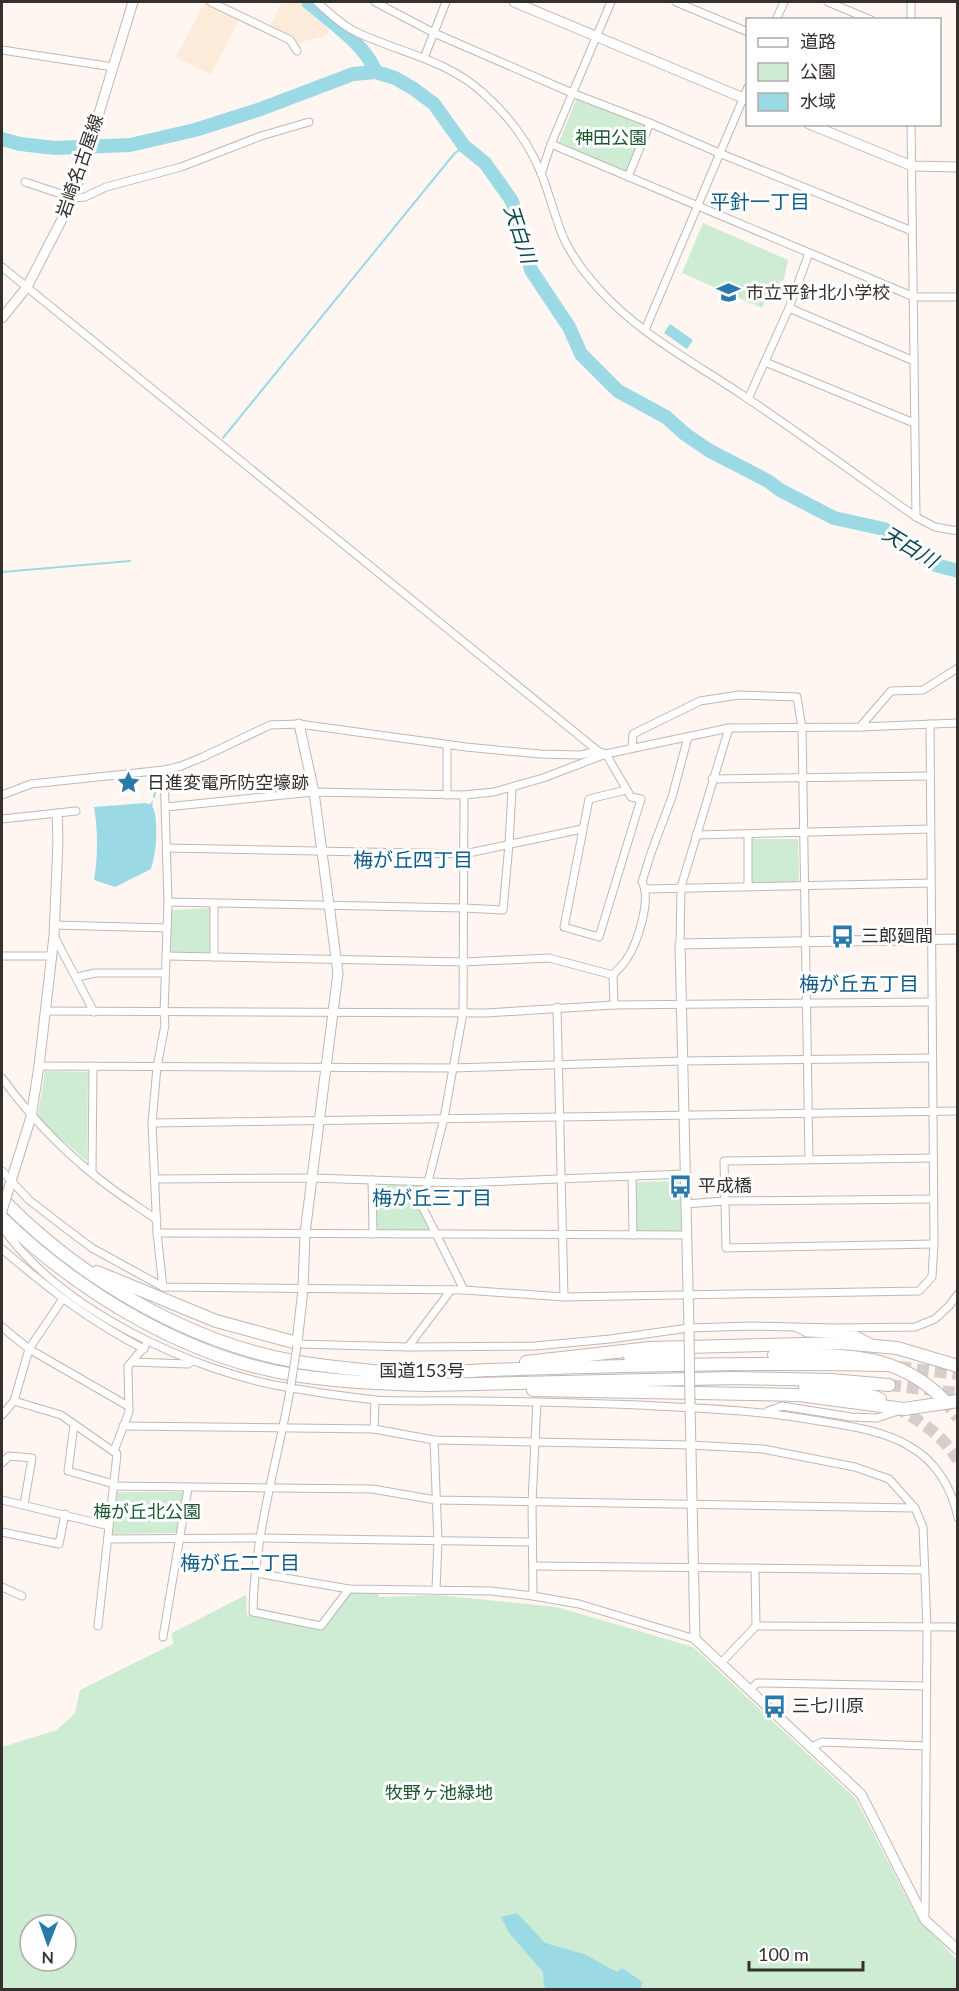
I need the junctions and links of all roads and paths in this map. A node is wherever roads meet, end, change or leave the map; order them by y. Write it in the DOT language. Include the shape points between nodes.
graph roads {
  1 [pos="133,2"];
  2 [pos="211,2"];
  3 [pos="318,2"];
  4 [pos="375,2"];
  5 [pos="446,2"];
  6 [pos="514,2"];
  7 [pos="610,2"];
  8 [pos="676,2"];
  9 [pos="784,2"];
  10 [pos="828,2"];
  11 [pos="911,2"];
  12 [pos="777,18"];
  13 [pos="866,18"];
  14 [pos="911,18"];
  15 [pos="746,32"];
  16 [pos="434,33"];
  17 [pos="596,36"];
  18 [pos="2,50"];
  19 [pos="297,51"];
  20 [pos="424,58"];
  21 [pos="113,68"];
  22 [pos="572,93"];
  23 [pos="745,99"];
  24 [pos="309,122"];
  25 [pos="650,123"];
  26 [pos="814,126"];
  27 [pos="911,126"];
  28 [pos="551,144"];
  29 [pos="719,153"];
  30 [pos="912,166"];
  31 [pos="957,167"];
  32 [pos="541,174"];
  33 [pos="628,177"];
  34 [pos="26,182"];
  35 [pos="73,198"];
  36 [pos="697,206"];
  37 [pos="912,231"];
  38 [pos="809,253"];
  39 [pos="2,267"];
  40 [pos="27,287"];
  41 [pos="914,297"];
  42 [pos="957,297"];
  43 [pos="789,308"];
  44 [pos="2,318"];
  45 [pos="645,330"];
  46 [pos="914,361"];
  47 [pos="765,362"];
  48 [pos="748,399"];
  49 [pos="914,423"];
  50 [pos="916,517"];
  51 [pos="957,531"];
  52 [pos="957,668"];
  53 [pos="957,723"];
  54 [pos="299,724"];
  55 [pos="930,724"];
  56 [pos="860,727"];
  57 [pos="729,728"];
  58 [pos="802,728"];
  59 [pos="688,737"];
  60 [pos="447,745"];
  61 [pos="632,747"];
  62 [pos="598,751"];
  63 [pos="606,754"];
  64 [pos="164,770"];
  65 [pos="930,776"];
  66 [pos="712,779"];
  67 [pos="803,779"];
  68 [pos="512,789"];
  69 [pos="626,790"];
  70 [pos="314,792"];
  71 [pos="2,795"];
  72 [pos="447,795"];
  73 [pos="464,795"];
  74 [pos="166,807"];
  75 [pos="76,811"];
  76 [pos="57,814"];
  77 [pos="2,820"];
  78 [pos="582,829"];
  79 [pos="930,829"];
  80 [pos="804,833"];
  81 [pos="748,834"];
  82 [pos="696,835"];
  83 [pos="509,844"];
  84 [pos="167,848"];
  85 [pos="321,851"];
  86 [pos="464,854"];
  87 [pos="931,883"];
  88 [pos="805,886"];
  89 [pos="681,887"];
  90 [pos="748,887"];
  91 [pos="646,889"];
  92 [pos="168,902"];
  93 [pos="214,903"];
  94 [pos="329,906"];
  95 [pos="464,908"];
  96 [pos="54,925"];
  97 [pos="167,928"];
  98 [pos="54,936"];
  99 [pos="931,939"];
  100 [pos="957,939"];
  101 [pos="806,942"];
  102 [pos="680,944"];
  103 [pos="2,956"];
  104 [pos="51,956"];
  105 [pos="166,956"];
  106 [pos="214,957"];
  107 [pos="337,959"];
  108 [pos="463,962"];
  109 [pos="165,973"];
  110 [pos="613,975"];
  111 [pos="77,977"];
  112 [pos="807,1002"];
  113 [pos="932,1002"];
  114 [pos="681,1004"];
  115 [pos="614,1005"];
  116 [pos="557,1008"];
  117 [pos="45,1011"];
  118 [pos="94,1012"];
  119 [pos="333,1012"];
  120 [pos="164,1013"];
  121 [pos="463,1013"];
  122 [pos="932,1058"];
  123 [pos="808,1059"];
  124 [pos="682,1061"];
  125 [pos="558,1064"];
  126 [pos="39,1066"];
  127 [pos="93,1066"];
  128 [pos="157,1067"];
  129 [pos="325,1068"];
  130 [pos="452,1068"];
  131 [pos="2,1078"];
  132 [pos="933,1111"];
  133 [pos="957,1111"];
  134 [pos="808,1113"];
  135 [pos="683,1115"];
  136 [pos="31,1117"];
  137 [pos="560,1117"];
  138 [pos="444,1118"];
  139 [pos="318,1120"];
  140 [pos="152,1123"];
  141 [pos="933,1158"];
  142 [pos="809,1159"];
  143 [pos="2,1171"];
  144 [pos="92,1172"];
  145 [pos="685,1174"];
  146 [pos="632,1177"];
  147 [pos="312,1178"];
  148 [pos="155,1179"];
  149 [pos="561,1179"];
  150 [pos="372,1180"];
  151 [pos="428,1182"];
  152 [pos="7,1191"];
  153 [pos="933,1199"];
  154 [pos="725,1201"];
  155 [pos="686,1204"];
  156 [pos="2,1211"];
  157 [pos="2,1218"];
  158 [pos="157,1220"];
  159 [pos="2,1227"];
  160 [pos="157,1233"];
  161 [pos="304,1233"];
  162 [pos="373,1234"];
  163 [pos="437,1234"];
  164 [pos="563,1235"];
  165 [pos="633,1235"];
  166 [pos="686,1235"];
  167 [pos="934,1244"];
  168 [pos="2,1249"];
  169 [pos="74,1263"];
  170 [pos="163,1287"];
  171 [pos="303,1289"];
  172 [pos="452,1290"];
  173 [pos="464,1290"];
  174 [pos="957,1294"];
  175 [pos="688,1296"];
  176 [pos="564,1297"];
  177 [pos="62,1300"];
  178 [pos="2,1327"];
  179 [pos="794,1327"];
  180 [pos="689,1330"];
  181 [pos="149,1342"];
  182 [pos="297,1344"];
  183 [pos="877,1345"];
  184 [pos="408,1347"];
  185 [pos="29,1349"];
  186 [pos="144,1349"];
  187 [pos="566,1358"];
  188 [pos="193,1361"];
  189 [pos="132,1362"];
  190 [pos="889,1365"];
  191 [pos="957,1366"];
  192 [pos="469,1371"];
  193 [pos="610,1380"];
  194 [pos="472,1385"];
  195 [pos="889,1385"];
  196 [pos="290,1386"];
  197 [pos="880,1399"];
  198 [pos="375,1400"];
  199 [pos="14,1401"];
  200 [pos="537,1402"];
  201 [pos="952,1402"];
  202 [pos="128,1406"];
  203 [pos="690,1406"];
  204 [pos="904,1409"];
  205 [pos="765,1412"];
  206 [pos="2,1414"];
  207 [pos="74,1425"];
  208 [pos="123,1426"];
  209 [pos="374,1429"];
  210 [pos="283,1430"];
  211 [pos="434,1440"];
  212 [pos="537,1442"];
  213 [pos="691,1444"];
  214 [pos="114,1451"];
  215 [pos="2,1464"];
  216 [pos="113,1485"];
  217 [pos="270,1487"];
  218 [pos="188,1488"];
  219 [pos="2,1500"];
  220 [pos="436,1500"];
  221 [pos="532,1502"];
  222 [pos="693,1504"];
  223 [pos="24,1505"];
  224 [pos="915,1508"];
  225 [pos="65,1514"];
  226 [pos="957,1518"];
  227 [pos="109,1526"];
  228 [pos="2,1532"];
  229 [pos="179,1538"];
  230 [pos="261,1538"];
  231 [pos="108,1539"];
  232 [pos="438,1540"];
  233 [pos="532,1542"];
  234 [pos="533,1566"];
  235 [pos="694,1566"];
  236 [pos="755,1568"];
  237 [pos="924,1570"];
  238 [pos="256,1573"];
  239 [pos="2,1587"];
  240 [pos="349,1588"];
  241 [pos="436,1589"];
  242 [pos="22,1596"];
  243 [pos="533,1596"];
  244 [pos="98,1626"];
  245 [pos="756,1626"];
  246 [pos="927,1627"];
  247 [pos="957,1628"];
  248 [pos="163,1637"];
  249 [pos="695,1639"];
  250 [pos="721,1663"];
  251 [pos="926,1686"];
  252 [pos="750,1690"];
  253 [pos="926,1746"];
  254 [pos="812,1748"];
  255 [pos="925,1920"];
  256 [pos="957,1950"];
  1 -- 21 [label="street, 岩崎名古屋線"];
  2 -- 19 [label="street" via="290,40"];
  3 -- 20 [label="street" via="356,32"];
  4 -- 16 [label="street"];
  5 -- 16 [label="street"];
  6 -- 17 [label="street"];
  7 -- 17 [label="street"];
  8 -- 15 [label="street"];
  9 -- 12 [label="street"];
  10 -- 13 [label="street"];
  11 -- 14 [label="street"];
  16 -- 20 [label="street"];
  16 -- 22 [label="street"];
  17 -- 22 [label="street"];
  17 -- 23 [label="street"];
  18 -- 21 [label="street"];
  20 -- 32 [label="street" via="464,78 495,104 523,137"];
  21 -- 35 [label="street, 岩崎名古屋線"];
  22 -- 25 [label="street"];
  22 -- 28 [label="street"];
  23 -- 29 [label="street"];
  24 -- 35 [label="street" via="182,167"];
  25 -- 29 [label="street"];
  25 -- 33 [label="street"];
  26 -- 30 [label="street"];
  27 -- 30 [label="street"];
  28 -- 32 [label="street"];
  28 -- 33 [label="street"];
  29 -- 36 [label="street"];
  29 -- 37 [label="street"];
  30 -- 31 [label="street"];
  30 -- 37 [label="street"];
  32 -- 45 [label="street" via="565,242 582,269 622,312"];
  33 -- 36 [label="street"];
  34 -- 35 [label="street"];
  35 -- 40 [label="street, 岩崎名古屋線"];
  36 -- 38 [label="street"];
  36 -- 45 [label="street"];
  37 -- 41 [label="street"];
  38 -- 41 [label="street"];
  38 -- 43 [label="street"];
  39 -- 40 [label="street"];
  40 -- 44 [label="street, 岩崎名古屋線"];
  40 -- 62 [label="street"];
  41 -- 42 [label="street"];
  41 -- 46 [label="street"];
  43 -- 46 [label="street"];
  43 -- 47 [label="street"];
  45 -- 48 [label="street"];
  46 -- 49 [label="street"];
  47 -- 48 [label="street"];
  47 -- 49 [label="street"];
  48 -- 50 [label="street"];
  49 -- 50 [label="street"];
  50 -- 51 [label="street" via="935,527"];
  52 -- 56 [label="street" via="923,690 891,691"];
  53 -- 55 [label="street"];
  54 -- 60 [label="street"];
  54 -- 64 [label="street" via="270,725 203,757"];
  54 -- 70 [label="street"];
  55 -- 56 [label="street"];
  55 -- 65 [label="street"];
  56 -- 58 [label="street"];
  57 -- 58 [label="street"];
  57 -- 59 [label="street"];
  57 -- 66 [label="street"];
  58 -- 61 [label="street" via="797,697 739,695 699,701 633,735"];
  58 -- 67 [label="street"];
  59 -- 61 [label="street"];
  59 -- 91 [label="street" via="642,882"];
  60 -- 62 [label="street" via="540,754"];
  60 -- 72 [label="street"];
  61 -- 63 [label="street"];
  62 -- 63 [label="street"];
  63 -- 68 [label="street"];
  63 -- 69 [label="street"];
  64 -- 71 [label="street" via="31,784"];
  64 -- 74 [label="street"];
  65 -- 67 [label="street"];
  65 -- 79 [label="street"];
  66 -- 67 [label="street"];
  66 -- 82 [label="street"];
  67 -- 80 [label="street"];
  68 -- 73 [label="street"];
  68 -- 83 [label="street"];
  69 -- 78 [label="street" via="589,799"];
  69 -- 78 [label="street" via="631,797 641,800 599,937 564,927"];
  70 -- 72 [label="street"];
  70 -- 74 [label="street"];
  70 -- 85 [label="street"];
  72 -- 73 [label="street"];
  73 -- 86 [label="street"];
  74 -- 84 [label="street"];
  75 -- 76 [label="street"];
  76 -- 77 [label="street"];
  76 -- 96 [label="street"];
  78 -- 83 [label="street"];
  79 -- 80 [label="street"];
  79 -- 87 [label="street"];
  80 -- 81 [label="street"];
  80 -- 88 [label="street"];
  81 -- 82 [label="street"];
  81 -- 90 [label="street"];
  82 -- 89 [label="street"];
  83 -- 86 [label="street"];
  83 -- 95 [label="street" via="502,910"];
  84 -- 85 [label="street"];
  84 -- 92 [label="street"];
  85 -- 86 [label="street"];
  85 -- 94 [label="street"];
  86 -- 95 [label="street"];
  87 -- 88 [label="street"];
  87 -- 99 [label="street"];
  88 -- 90 [label="street"];
  88 -- 101 [label="street"];
  89 -- 90 [label="street"];
  89 -- 91 [label="street"];
  89 -- 102 [label="street"];
  91 -- 110 [label="street" via="645,907 631,952"];
  92 -- 93 [label="street"];
  92 -- 97 [label="street"];
  93 -- 94 [label="street"];
  93 -- 106 [label="street"];
  94 -- 95 [label="street"];
  94 -- 107 [label="street"];
  95 -- 108 [label="street"];
  96 -- 97 [label="street"];
  96 -- 98 [label="street"];
  97 -- 105 [label="street"];
  98 -- 104 [label="street"];
  98 -- 111 [label="street"];
  99 -- 100 [label="street"];
  99 -- 101 [label="street"];
  99 -- 113 [label="street"];
  101 -- 102 [label="street"];
  101 -- 112 [label="street"];
  102 -- 114 [label="street"];
  103 -- 104 [label="street"];
  104 -- 117 [label="street"];
  105 -- 106 [label="street"];
  105 -- 109 [label="street"];
  106 -- 107 [label="street"];
  107 -- 108 [label="street"];
  107 -- 119 [label="street"];
  108 -- 110 [label="street" via="549,958"];
  108 -- 121 [label="street"];
  109 -- 111 [label="street" via="95,972"];
  109 -- 120 [label="street"];
  110 -- 115 [label="street"];
  111 -- 118 [label="street"];
  112 -- 113 [label="street"];
  112 -- 114 [label="street"];
  112 -- 123 [label="street"];
  113 -- 122 [label="street"];
  114 -- 115 [label="street"];
  114 -- 124 [label="street"];
  115 -- 116 [label="street"];
  116 -- 121 [label="street"];
  116 -- 125 [label="street"];
  117 -- 118 [label="street"];
  117 -- 126 [label="street"];
  118 -- 120 [label="street"];
  119 -- 120 [label="street"];
  119 -- 121 [label="street"];
  119 -- 129 [label="street"];
  120 -- 128 [label="street"];
  121 -- 130 [label="street"];
  122 -- 123 [label="street"];
  122 -- 132 [label="street"];
  123 -- 124 [label="street"];
  123 -- 134 [label="street"];
  124 -- 125 [label="street"];
  124 -- 135 [label="street"];
  125 -- 130 [label="street"];
  125 -- 137 [label="street"];
  126 -- 127 [label="street"];
  126 -- 136 [label="street"];
  127 -- 128 [label="street"];
  127 -- 144 [label="street"];
  128 -- 129 [label="street"];
  128 -- 140 [label="street"];
  129 -- 130 [label="street"];
  129 -- 139 [label="street"];
  130 -- 138 [label="street"];
  131 -- 136 [label="street"];
  132 -- 133 [label="street"];
  132 -- 134 [label="street"];
  132 -- 141 [label="street"];
  134 -- 135 [label="street"];
  134 -- 142 [label="street"];
  135 -- 137 [label="street"];
  135 -- 145 [label="street"];
  136 -- 144 [label="street"];
  136 -- 152 [label="street"];
  137 -- 138 [label="street"];
  137 -- 149 [label="street"];
  138 -- 139 [label="street"];
  138 -- 151 [label="street"];
  139 -- 140 [label="street"];
  139 -- 147 [label="street"];
  140 -- 148 [label="street"];
  141 -- 142 [label="street"];
  141 -- 153 [label="street"];
  142 -- 154 [label="street" via="724,1161"];
  143 -- 152 [label="street"];
  144 -- 158 [label="street"];
  145 -- 146 [label="street"];
  145 -- 155 [label="street"];
  146 -- 149 [label="street"];
  146 -- 165 [label="street"];
  147 -- 148 [label="street"];
  147 -- 150 [label="street"];
  147 -- 161 [label="street"];
  148 -- 158 [label="street"];
  149 -- 151 [label="street"];
  149 -- 164 [label="street"];
  150 -- 151 [label="street"];
  150 -- 162 [label="street"];
  151 -- 163 [label="street" via="422,1206"];
  152 -- 156 [label="street, bridge"];
  152 -- 169 [label="highway, 国道153号" via="46,1240"];
  152 -- 170 [label="street" via="29,1200 92,1248"];
  153 -- 154 [label="street"];
  153 -- 167 [label="street"];
  154 -- 155 [label="street"];
  154 -- 167 [label="street" via="726,1248"];
  155 -- 166 [label="street"];
  157 -- 194 [label="highway, 国道153号" via="39,1252 108,1302 153,1327 215,1353 299,1376 382,1384"];
  158 -- 160 [label="street"];
  159 -- 181 [label="street" via="32,1262 70,1294"];
  160 -- 161 [label="street"];
  160 -- 170 [label="street"];
  161 -- 162 [label="street"];
  161 -- 171 [label="street"];
  162 -- 163 [label="street"];
  163 -- 164 [label="street"];
  163 -- 173 [label="street"];
  164 -- 165 [label="street"];
  164 -- 176 [label="street"];
  165 -- 166 [label="street"];
  166 -- 175 [label="street"];
  167 -- 175 [label="street" via="932,1277 919,1291"];
  168 -- 177 [label="street"];
  169 -- 182 [label="highway" via="216,1321"];
  169 -- 192 [label="highway, 国道153号" via="153,1312 250,1350 292,1361 374,1371"];
  170 -- 171 [label="street"];
  171 -- 172 [label="street"];
  171 -- 182 [label="street"];
  172 -- 173 [label="street"];
  172 -- 184 [label="street"];
  173 -- 176 [label="street"];
  174 -- 179 [label="street" via="935,1319 915,1327"];
  175 -- 176 [label="street"];
  175 -- 180 [label="street"];
  177 -- 185 [label="street"];
  177 -- 186 [label="street"];
  178 -- 185 [label="street"];
  179 -- 180 [label="street"];
  179 -- 183 [label="street" via="807,1334 856,1335"];
  180 -- 184 [label="street" via="535,1346"];
  180 -- 203 [label="street, bridge"];
  181 -- 186 [label="street"];
  181 -- 188 [label="street"];
  182 -- 184 [label="street"];
  182 -- 196 [label="street, bridge"];
  183 -- 187 [label="highway" via="696,1346"];
  183 -- 191 [label="highway"];
  185 -- 199 [label="street"];
  185 -- 202 [label="street"];
  186 -- 189 [label="street"];
  187 -- 192 [label="highway" via="504,1363"];
  187 -- 201 [label="highway" via="853,1355 911,1374"];
  188 -- 189 [label="street"];
  188 -- 196 [label="street"];
  189 -- 202 [label="street" via="128,1366"];
  190 -- 192 [label="highway, 国道153号" via="768,1363"];
  193 -- 194 [label="highway, 国道153号"];
  193 -- 195 [label="highway, 国道153号" via="733,1377"];
  193 -- 197 [label="highway" via="639,1384 790,1385"];
  194 -- 204 [label="highway" via="509,1390 799,1395"];
  196 -- 198 [label="street"];
  196 -- 210 [label="street"];
  198 -- 200 [label="street"];
  198 -- 209 [label="street"];
  199 -- 206 [label="street"];
  199 -- 207 [label="street" via="61,1415"];
  200 -- 203 [label="street"];
  200 -- 212 [label="street"];
  201 -- 204 [label="highway"];
  202 -- 208 [label="street"];
  203 -- 205 [label="street"];
  203 -- 213 [label="street"];
  204 -- 205 [label="street" via="877,1418 782,1406"];
  205 -- 226 [label="street" via="855,1428 907,1444 937,1471 949,1489"];
  207 -- 214 [label="street"];
  207 -- 216 [label="street" via="68,1471"];
  208 -- 210 [label="street"];
  208 -- 214 [label="street"];
  209 -- 210 [label="street"];
  209 -- 211 [label="street"];
  210 -- 217 [label="street"];
  211 -- 212 [label="street"];
  211 -- 220 [label="street"];
  212 -- 213 [label="street"];
  212 -- 221 [label="street"];
  213 -- 222 [label="street"];
  213 -- 224 [label="street" via="763,1449 855,1467 889,1479"];
  214 -- 216 [label="street" via="117,1454"];
  215 -- 223 [label="street" via="9,1456 32,1458"];
  216 -- 218 [label="street"];
  216 -- 227 [label="street"];
  217 -- 218 [label="street"];
  217 -- 220 [label="street" via="372,1489"];
  217 -- 230 [label="street"];
  218 -- 229 [label="street"];
  219 -- 223 [label="street"];
  220 -- 221 [label="street"];
  220 -- 232 [label="street"];
  221 -- 222 [label="street"];
  221 -- 233 [label="street"];
  222 -- 224 [label="street"];
  222 -- 235 [label="street"];
  223 -- 225 [label="street"];
  224 -- 237 [label="street" via="923,1527"];
  225 -- 227 [label="street"];
  225 -- 228 [label="street" via="59,1544"];
  227 -- 231 [label="street"];
  229 -- 230 [label="street"];
  229 -- 231 [label="street"];
  229 -- 248 [label="street"];
  230 -- 232 [label="street"];
  230 -- 238 [label="street"];
  231 -- 244 [label="street"];
  232 -- 233 [label="street"];
  232 -- 241 [label="street"];
  233 -- 234 [label="street"];
  234 -- 235 [label="street"];
  234 -- 243 [label="street"];
  235 -- 236 [label="street"];
  235 -- 249 [label="street"];
  236 -- 237 [label="street"];
  236 -- 245 [label="street"];
  237 -- 246 [label="street"];
  238 -- 240 [label="street"];
  238 -- 240 [label="street" via="253,1612 321,1626"];
  239 -- 242 [label="street"];
  240 -- 241 [label="street"];
  241 -- 243 [label="street"];
  243 -- 249 [label="street" via="579,1604"];
  245 -- 246 [label="street"];
  245 -- 250 [label="street"];
  246 -- 247 [label="street"];
  246 -- 251 [label="street"];
  249 -- 250 [label="street"];
  250 -- 252 [label="street"];
  251 -- 252 [label="street" via="757,1683"];
  251 -- 253 [label="street"];
  252 -- 254 [label="street"];
  253 -- 254 [label="street" via="822,1742"];
  253 -- 255 [label="street"];
  254 -- 255 [label="street" via="861,1794"];
  255 -- 256 [label="street"];
}
